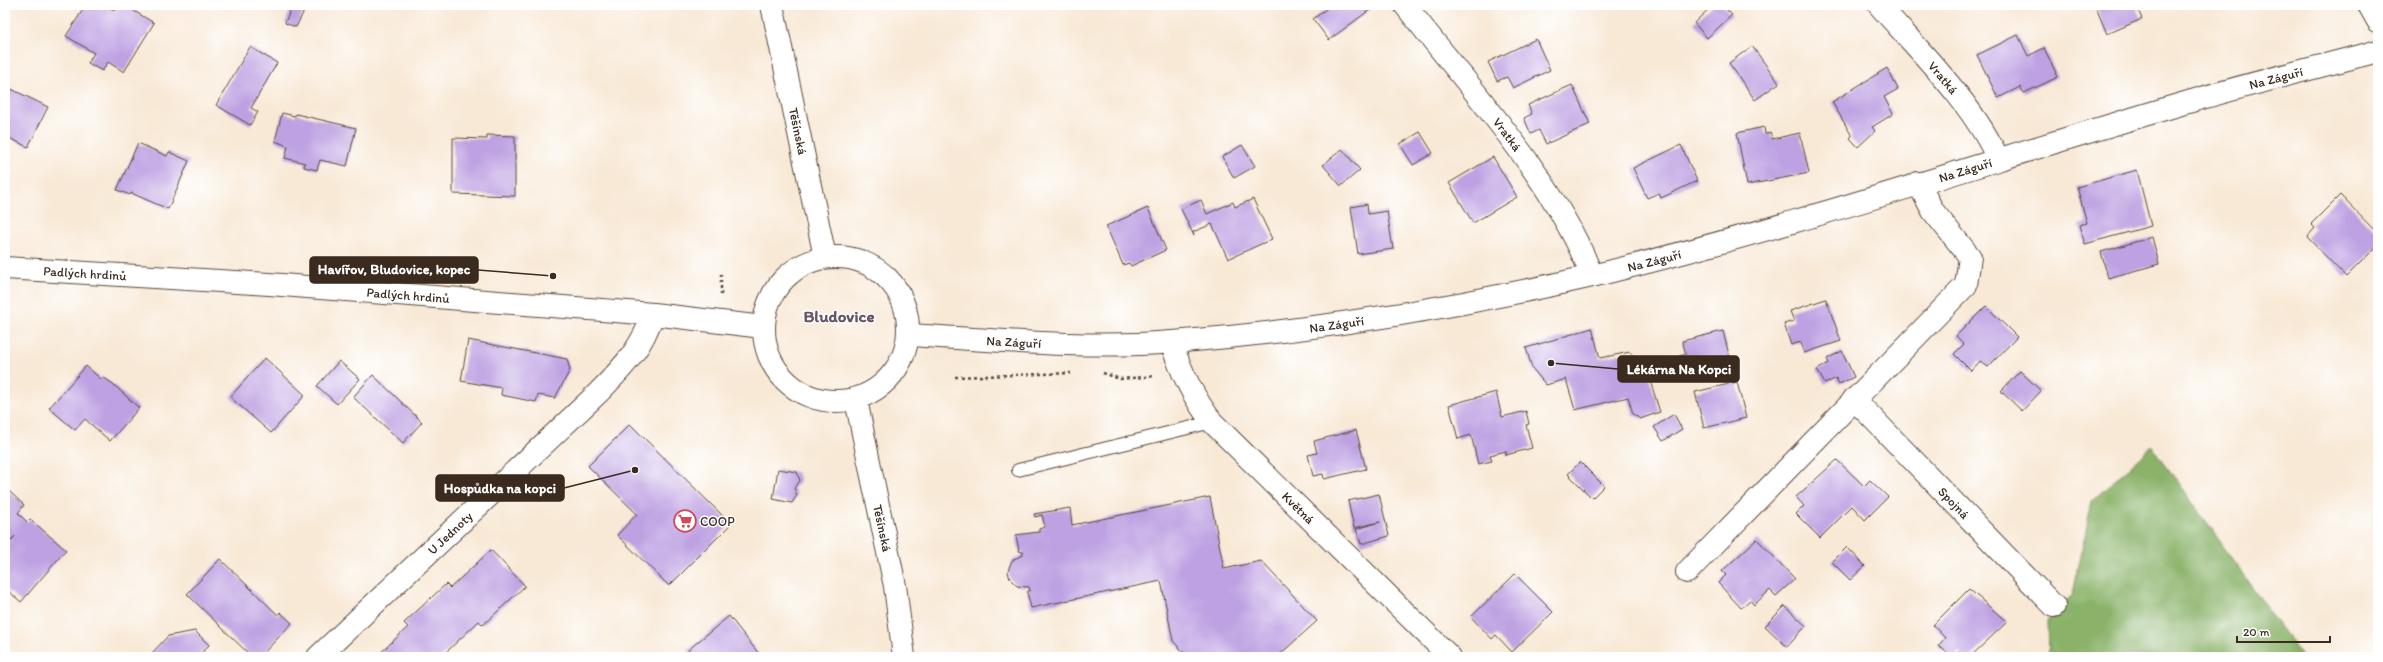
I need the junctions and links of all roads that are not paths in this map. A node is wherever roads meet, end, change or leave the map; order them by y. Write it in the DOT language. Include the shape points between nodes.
graph roads {
  1 [pos="772,5"];
  2 [pos="1405,5"];
  3 [pos="1879,5"];
  4 [pos="2369,5"];
  5 [pos="2378,21"];
  6 [pos="2378,51"];
  7 [pos="1998,158"];
  8 [pos="1918,183"];
  9 [pos="825,257"];
  10 [pos="5,268"];
  11 [pos="1592,276"];
  12 [pos="653,314"];
  13 [pos="763,327"];
  14 [pos="909,335"];
  15 [pos="1171,342"];
  16 [pos="1854,399"];
  17 [pos="856,400"];
  18 [pos="1212,422"];
  19 [pos="1018,470"];
  20 [pos="1687,572"];
  21 [pos="2054,606"];
  22 [pos="318,657"];
  23 [pos="904,657"];
  24 [pos="1450,657"];
  1 -- 9 [label="street, Těšínská"];
  2 -- 11 [label="street, Vratká" via="1531,168 1580,248"];
  3 -- 7 [label="street, Vratká" via="1969,110 1988,136"];
  4 -- 5 [label="street"];
  6 -- 7 [label="street, Na Záguří" via="2207,96"];
  7 -- 8 [label="street, Na Záguří"];
  8 -- 11 [label="street, Na Záguří"];
  8 -- 16 [label="street" via="1933,211 1970,256 1966,285"];
  9 -- 13 [label="street" via="794,269 776,289 772,294"];
  9 -- 14 [label="street" via="857,260 886,276 904,303"];
  10 -- 12 [label="street, Padlých hrdinů" via="269,284"];
  11 -- 15 [label="street, Na Záguří" via="1489,298 1373,318"];
  12 -- 13 [label="street, Padlých hrdinů"];
  12 -- 22 [label="street, U Jednoty" via="646,336 638,348 600,392"];
  13 -- 17 [label="street" via="770,360 791,387 822,401"];
  14 -- 15 [label="street, Na Záguří" via="1080,344"];
  14 -- 17 [label="street" via="899,366 877,390"];
  15 -- 18 [label="street, Květná" via="1181,374"];
  16 -- 20 [label="street"];
  16 -- 21 [label="street, Spojná"];
  17 -- 23 [label="street, Těšínská" via="895,586"];
  18 -- 19 [label="lane"];
  18 -- 24 [label="street, Květná"];
}
